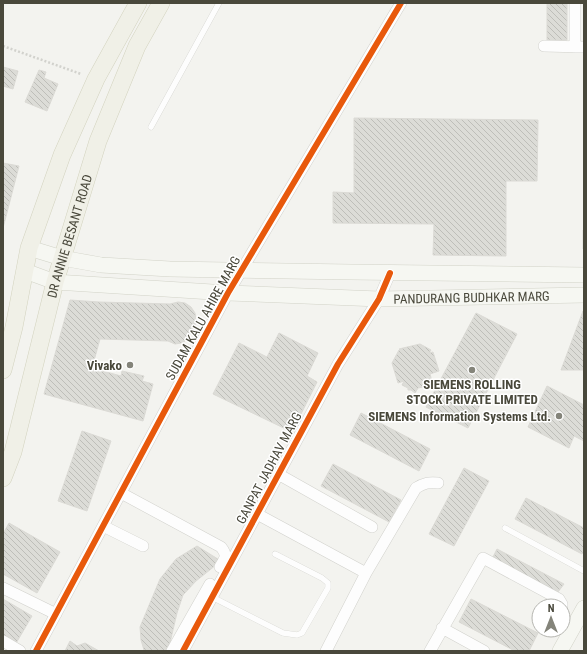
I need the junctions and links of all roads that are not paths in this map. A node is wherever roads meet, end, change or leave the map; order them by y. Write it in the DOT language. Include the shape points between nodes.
graph roads {
  1 [pos="138,3"];
  2 [pos="161,3"];
  3 [pos="219,3"];
  4 [pos="401,3"];
  5 [pos="576,3"];
  6 [pos="544,46"];
  7 [pos="579,47"];
  8 [pos="151,127"];
  9 [pos="29,248"];
  10 [pos="62,258"];
  11 [pos="242,270"];
  12 [pos="25,271"];
  13 [pos="390,273"];
  14 [pos="460,273"];
  15 [pos="584,275"];
  16 [pos="55,282"];
  17 [pos="228,293"];
  18 [pos="584,295"];
  19 [pos="461,297"];
  20 [pos="379,299"];
  21 [pos="8,325"];
  22 [pos="3,370"];
  23 [pos="278,474"];
  24 [pos="3,478"];
  25 [pos="438,483"];
  26 [pos="121,493"];
  27 [pos="257,514"];
  28 [pos="103,526"];
  29 [pos="372,527"];
  30 [pos="504,528"];
  31 [pos="143,546"];
  32 [pos="276,554"];
  33 [pos="584,571"];
  34 [pos="366,573"];
  35 [pos="3,588"];
  36 [pos="212,597"];
  37 [pos="557,598"];
  38 [pos="584,608"];
  39 [pos="56,614"];
  40 [pos="571,623"];
  41 [pos="442,628"];
  42 [pos="564,638"];
  43 [pos="3,641"];
  44 [pos="20,651"];
  45 [pos="36,651"];
  46 [pos="172,651"];
  47 [pos="183,651"];
  48 [pos="326,651"];
  49 [pos="430,651"];
  50 [pos="484,651"];
  51 [pos="560,651"];
  1 -- 9 [label="main road" via="96,80 62,155"];
  2 -- 10 [label="main road, DR ANNIE BESANT ROAD" via="137,46 98,141"];
  3 -- 8 [label="lane"];
  4 -- 11 [label="street, SUDAM KALU AHIRE MARG"];
  5 -- 7 [label="street"];
  6 -- 7 [label="street"];
  9 -- 10 [label="main road, PANDURANG BUDHKAR MARG"];
  9 -- 12 [label="main road"];
  10 -- 11 [label="main road, PANDURANG BUDHKAR MARG" via="101,265"];
  10 -- 16 [label="main road, DR ANNIE BESANT ROAD"];
  11 -- 13 [label="main road, PANDURANG BUDHKAR MARG"];
  11 -- 17 [label="street, SUDAM KALU AHIRE MARG"];
  12 -- 16 [label="main road, PANDURANG BUDHKAR MARG"];
  12 -- 21 [label="main road"];
  13 -- 14 [label="main road, PANDURANG BUDHKAR MARG"];
  13 -- 20 [label="street, GANPAT JADHAV MARG"];
  14 -- 15 [label="main road, PANDURANG BUDHKAR MARG"];
  14 -- 19 [label="main road"];
  16 -- 17 [label="main road, PANDURANG BUDHKAR MARG"];
  16 -- 24 [label="main road, DR ANNIE BESANT ROAD" via="13,452"];
  17 -- 20 [label="main road, PANDURANG BUDHKAR MARG"];
  17 -- 26 [label="street, SUDAM KALU AHIRE MARG"];
  18 -- 19 [label="main road, PANDURANG BUDHKAR MARG"];
  19 -- 20 [label="main road, PANDURANG BUDHKAR MARG"];
  20 -- 23 [label="street, GANPAT JADHAV MARG" via="338,364"];
  21 -- 22 [label="main road"];
  23 -- 27 [label="street, GANPAT JADHAV MARG"];
  23 -- 29 [label="street"];
  25 -- 34 [label="street" via="430,482 416,488"];
  26 -- 28 [label="street, SUDAM KALU AHIRE MARG"];
  26 -- 46 [label="street" via="221,547 226,553 226,558"];
  27 -- 34 [label="street"];
  27 -- 36 [label="street, GANPAT JADHAV MARG"];
  28 -- 31 [label="street"];
  28 -- 39 [label="street, SUDAM KALU AHIRE MARG"];
  30 -- 33 [label="lane"];
  32 -- 36 [label="lane" via="328,582 328,588 302,633 283,633"];
  34 -- 48 [label="street"];
  35 -- 39 [label="street"];
  36 -- 47 [label="street, GANPAT JADHAV MARG"];
  37 -- 41 [label="street" via="483,558"];
  38 -- 40 [label="main road"];
  39 -- 45 [label="street, SUDAM KALU AHIRE MARG"];
  41 -- 49 [label="street"];
  41 -- 50 [label="street"];
  42 -- 51 [label="main road"];
  43 -- 44 [label="street"];
}
